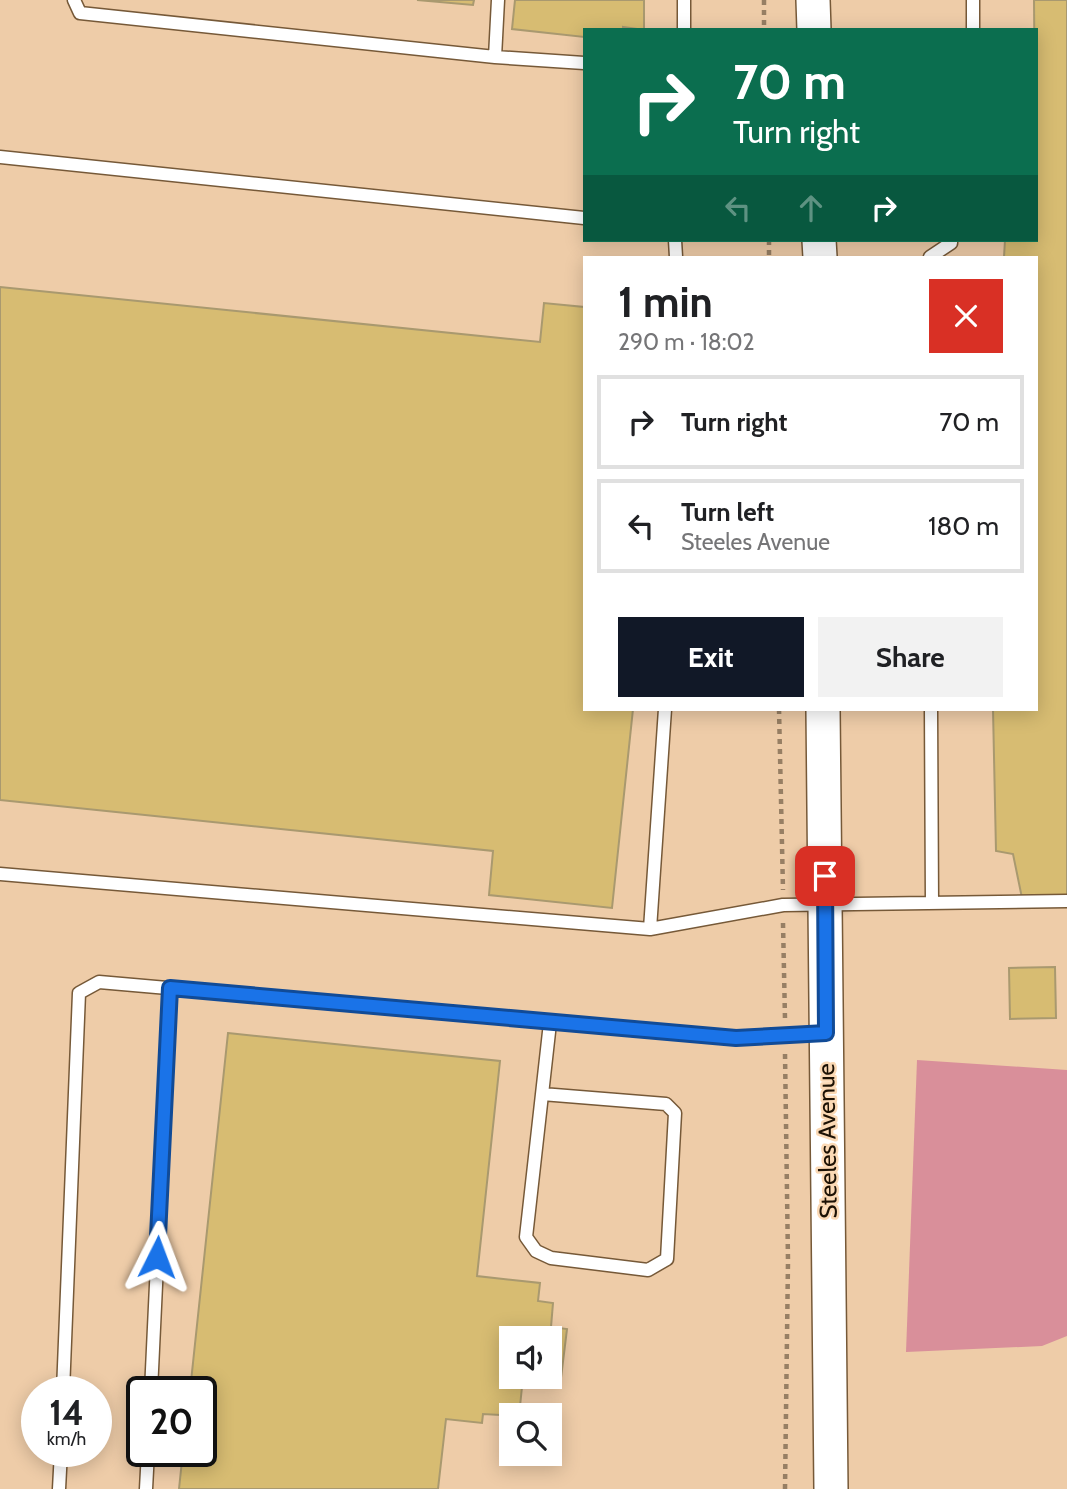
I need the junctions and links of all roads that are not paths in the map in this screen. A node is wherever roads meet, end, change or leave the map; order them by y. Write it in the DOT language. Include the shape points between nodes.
graph roads {
  1 [pos="74,0"];
  2 [pos="498,0"];
  3 [pos="684,0"];
  4 [pos="813,0"];
  5 [pos="972,0"];
  6 [pos="684,28"];
  7 [pos="814,28"];
  8 [pos="973,28"];
  9 [pos="495,57"];
  10 [pos="583,63"];
  11 [pos="0,158"];
  12 [pos="583,218"];
  13 [pos="951,242"];
  14 [pos="932,256"];
  15 [pos="665,711"];
  16 [pos="823,711"];
  17 [pos="931,711"];
  18 [pos="0,874"];
  19 [pos="1067,901"];
  20 [pos="932,903"];
  21 [pos="825,904"];
  22 [pos="650,929"];
  23 [pos="170,988"];
  24 [pos="550,1023"];
  25 [pos="826,1033"];
  26 [pos="542,1094"];
  27 [pos="64,1376"];
  28 [pos="151,1376"];
  29 [pos="60,1467"];
  30 [pos="147,1467"];
  31 [pos="59,1489"];
  32 [pos="146,1489"];
  33 [pos="831,1489"];
  1 -- 9 [label="lane" via="80,13"];
  2 -- 9 [label="lane"];
  3 -- 6 [label="lane"];
  4 -- 7 [label="main road"];
  5 -- 8 [label="lane"];
  9 -- 10 [label="lane"];
  11 -- 12 [label="lane"];
  13 -- 14 [label="lane"];
  15 -- 22 [label="lane"];
  16 -- 21 [label="main road, Steeles Avenue"];
  17 -- 20 [label="lane"];
  18 -- 22 [label="lane"];
  19 -- 20 [label="lane"];
  20 -- 21 [label="lane"];
  21 -- 22 [label="lane" via="783,905"];
  21 -- 25 [label="main road, Steeles Avenue"];
  23 -- 24 [label="lane"];
  23 -- 27 [label="lane" via="99,982 79,993"];
  23 -- 28 [label="lane"];
  24 -- 25 [label="lane" via="736,1038"];
  24 -- 26 [label="lane"];
  25 -- 33 [label="main road, Steeles Avenue"];
  26 -- 26 [label="lane" via="526,1237 536,1251 551,1258 648,1270 662,1263 667,1259 675,1114 666,1104"];
  29 -- 31 [label="lane"];
  30 -- 32 [label="lane"];
}
